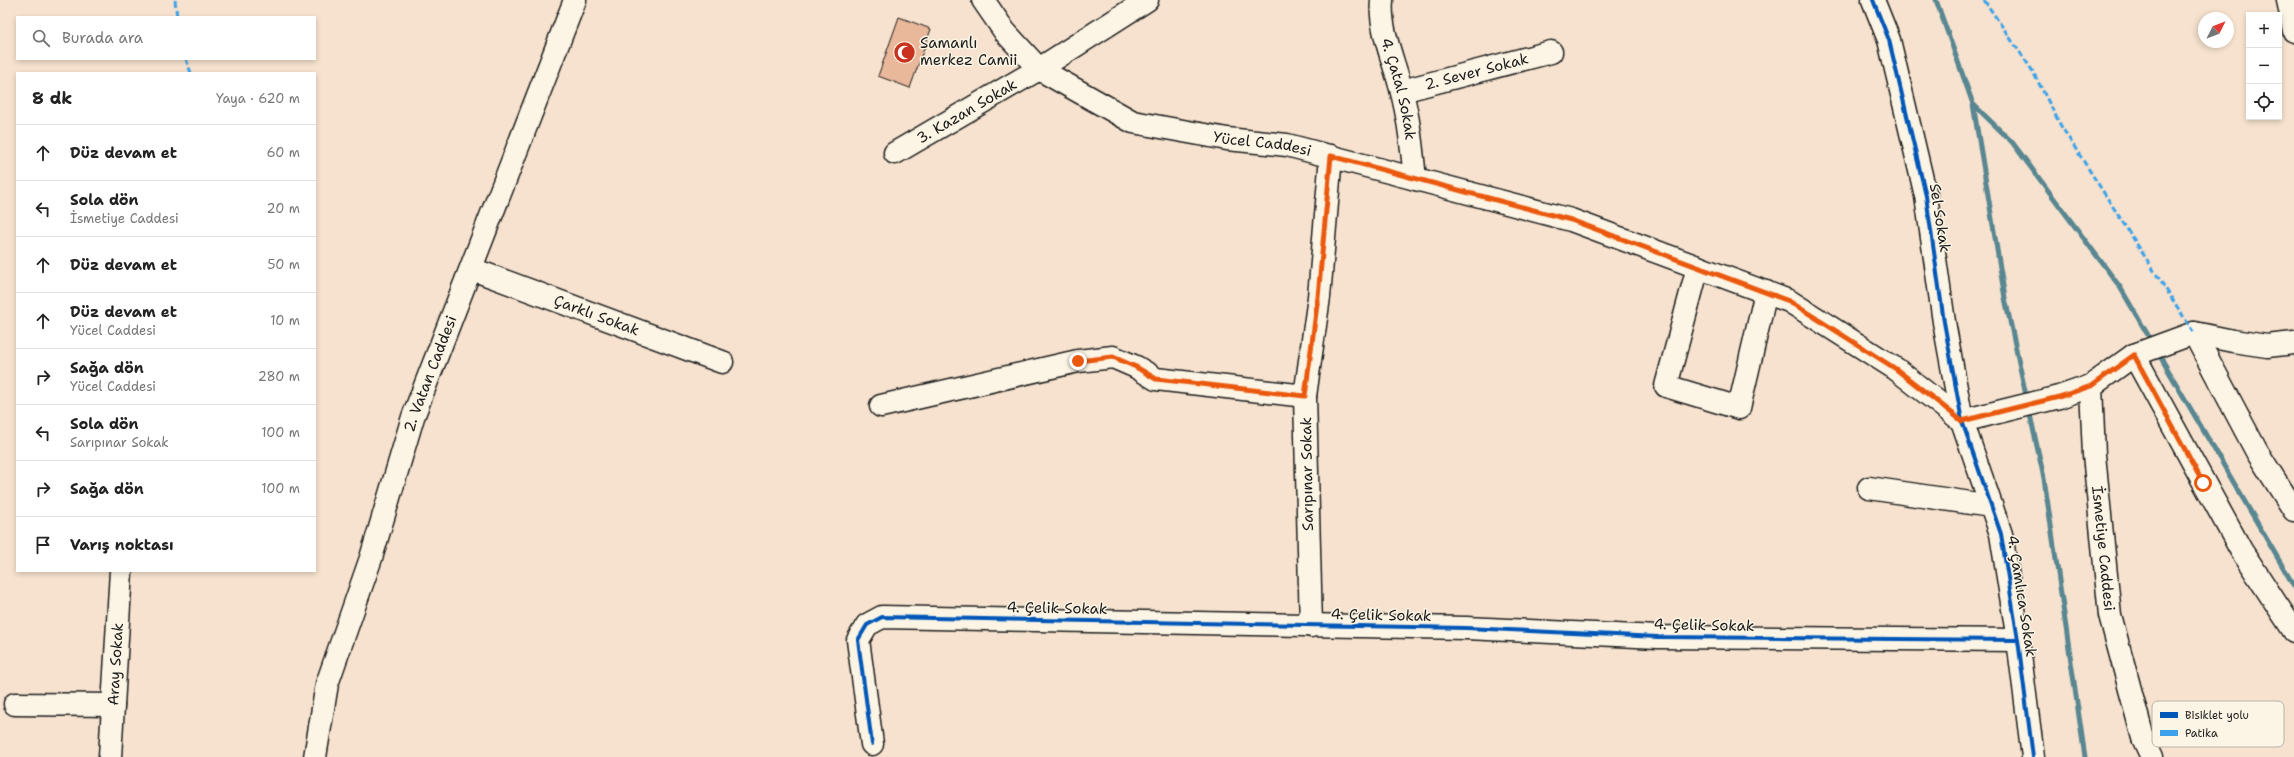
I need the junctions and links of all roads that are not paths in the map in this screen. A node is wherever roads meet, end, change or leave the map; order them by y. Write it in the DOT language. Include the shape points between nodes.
graph roads {
  1 [pos="575,0"];
  2 [pos="983,0"];
  3 [pos="1147,0"];
  4 [pos="1382,0"];
  5 [pos="1872,0"];
  6 [pos="2288,0"];
  7 [pos="2294,31"];
  8 [pos="1551,52"];
  9 [pos="1039,69"];
  10 [pos="1402,91"];
  11 [pos="894,153"];
  12 [pos="1331,156"];
  13 [pos="1415,179"];
  14 [pos="1698,267"];
  15 [pos="472,269"];
  16 [pos="1766,292"];
  17 [pos="2194,333"];
  18 [pos="2294,343"];
  19 [pos="2134,355"];
  20 [pos="722,362"];
  21 [pos="2091,386"];
  22 [pos="1305,396"];
  23 [pos="881,406"];
  24 [pos="1962,421"];
  25 [pos="1869,488"];
  26 [pos="1992,506"];
  27 [pos="2294,510"];
  28 [pos="121,572"];
  29 [pos="1311,626"];
  30 [pos="2294,630"];
  31 [pos="2018,640"];
  32 [pos="15,704"];
  33 [pos="113,705"];
  34 [pos="872,744"];
  35 [pos="2145,751"];
  36 [pos="110,757"];
  37 [pos="316,757"];
  38 [pos="2032,757"];
  1 -- 15 [label="street, 2. Vatan Caddesi"];
  2 -- 9 [label="street, Yücel Caddesi" via="1005,32"];
  3 -- 9 [label="street, 3. Kazan Sokak"];
  4 -- 10 [label="street, 4. Çatal Sokak" via="1381,13"];
  5 -- 24 [label="street, Sel Sokak" via="1889,40 1926,196 1944,322"];
  6 -- 7 [label="street"];
  8 -- 10 [label="street, 2. Sever Sokak"];
  9 -- 11 [label="street, 3. Kazan Sokak"];
  9 -- 12 [label="street, Yücel Caddesi" via="1133,122 1227,139 1287,145"];
  10 -- 13 [label="street, 4. Çatal Sokak" via="1412,142"];
  12 -- 13 [label="street, Yücel Caddesi"];
  12 -- 22 [label="street, Sarıpınar Sokak" via="1318,297"];
  13 -- 14 [label="street, Yücel Caddesi" via="1571,220"];
  14 -- 16 [label="street, Yücel Caddesi"];
  14 -- 16 [label="street" via="1666,386 1739,408"];
  15 -- 20 [label="street, Çarklı Sokak"];
  15 -- 37 [label="street, 2. Vatan Caddesi" via="413,417 371,558 327,684"];
  16 -- 24 [label="street, Yücel Caddesi" via="1789,301 1896,369"];
  17 -- 18 [label="street" via="2233,342 2267,346"];
  17 -- 19 [label="street"];
  17 -- 27 [label="street" via="2257,452"];
  19 -- 21 [label="street"];
  19 -- 30 [label="street" via="2241,550"];
  21 -- 24 [label="street" via="2059,397"];
  21 -- 35 [label="street, İsmetiye Caddesi" via="2094,455 2110,616"];
  22 -- 23 [label="street" via="1156,379 1113,357 1078,361"];
  22 -- 29 [label="street, Sarıpınar Sokak"];
  24 -- 26 [label="street, 4. Çamlıca Sokak"];
  25 -- 26 [label="street"];
  26 -- 31 [label="street, 4. Çamlıca Sokak" via="2001,534"];
  28 -- 33 [label="street, Aray Sokak"];
  29 -- 31 [label="street, 4. Çelik Sokak" via="1466,628 1658,637"];
  29 -- 34 [label="street, 4. Çelik Sokak" via="882,617 867,625 858,640"];
  31 -- 38 [label="street, 4. Çamlıca Sokak"];
  32 -- 33 [label="street"];
  33 -- 36 [label="street, Aray Sokak"];
}
